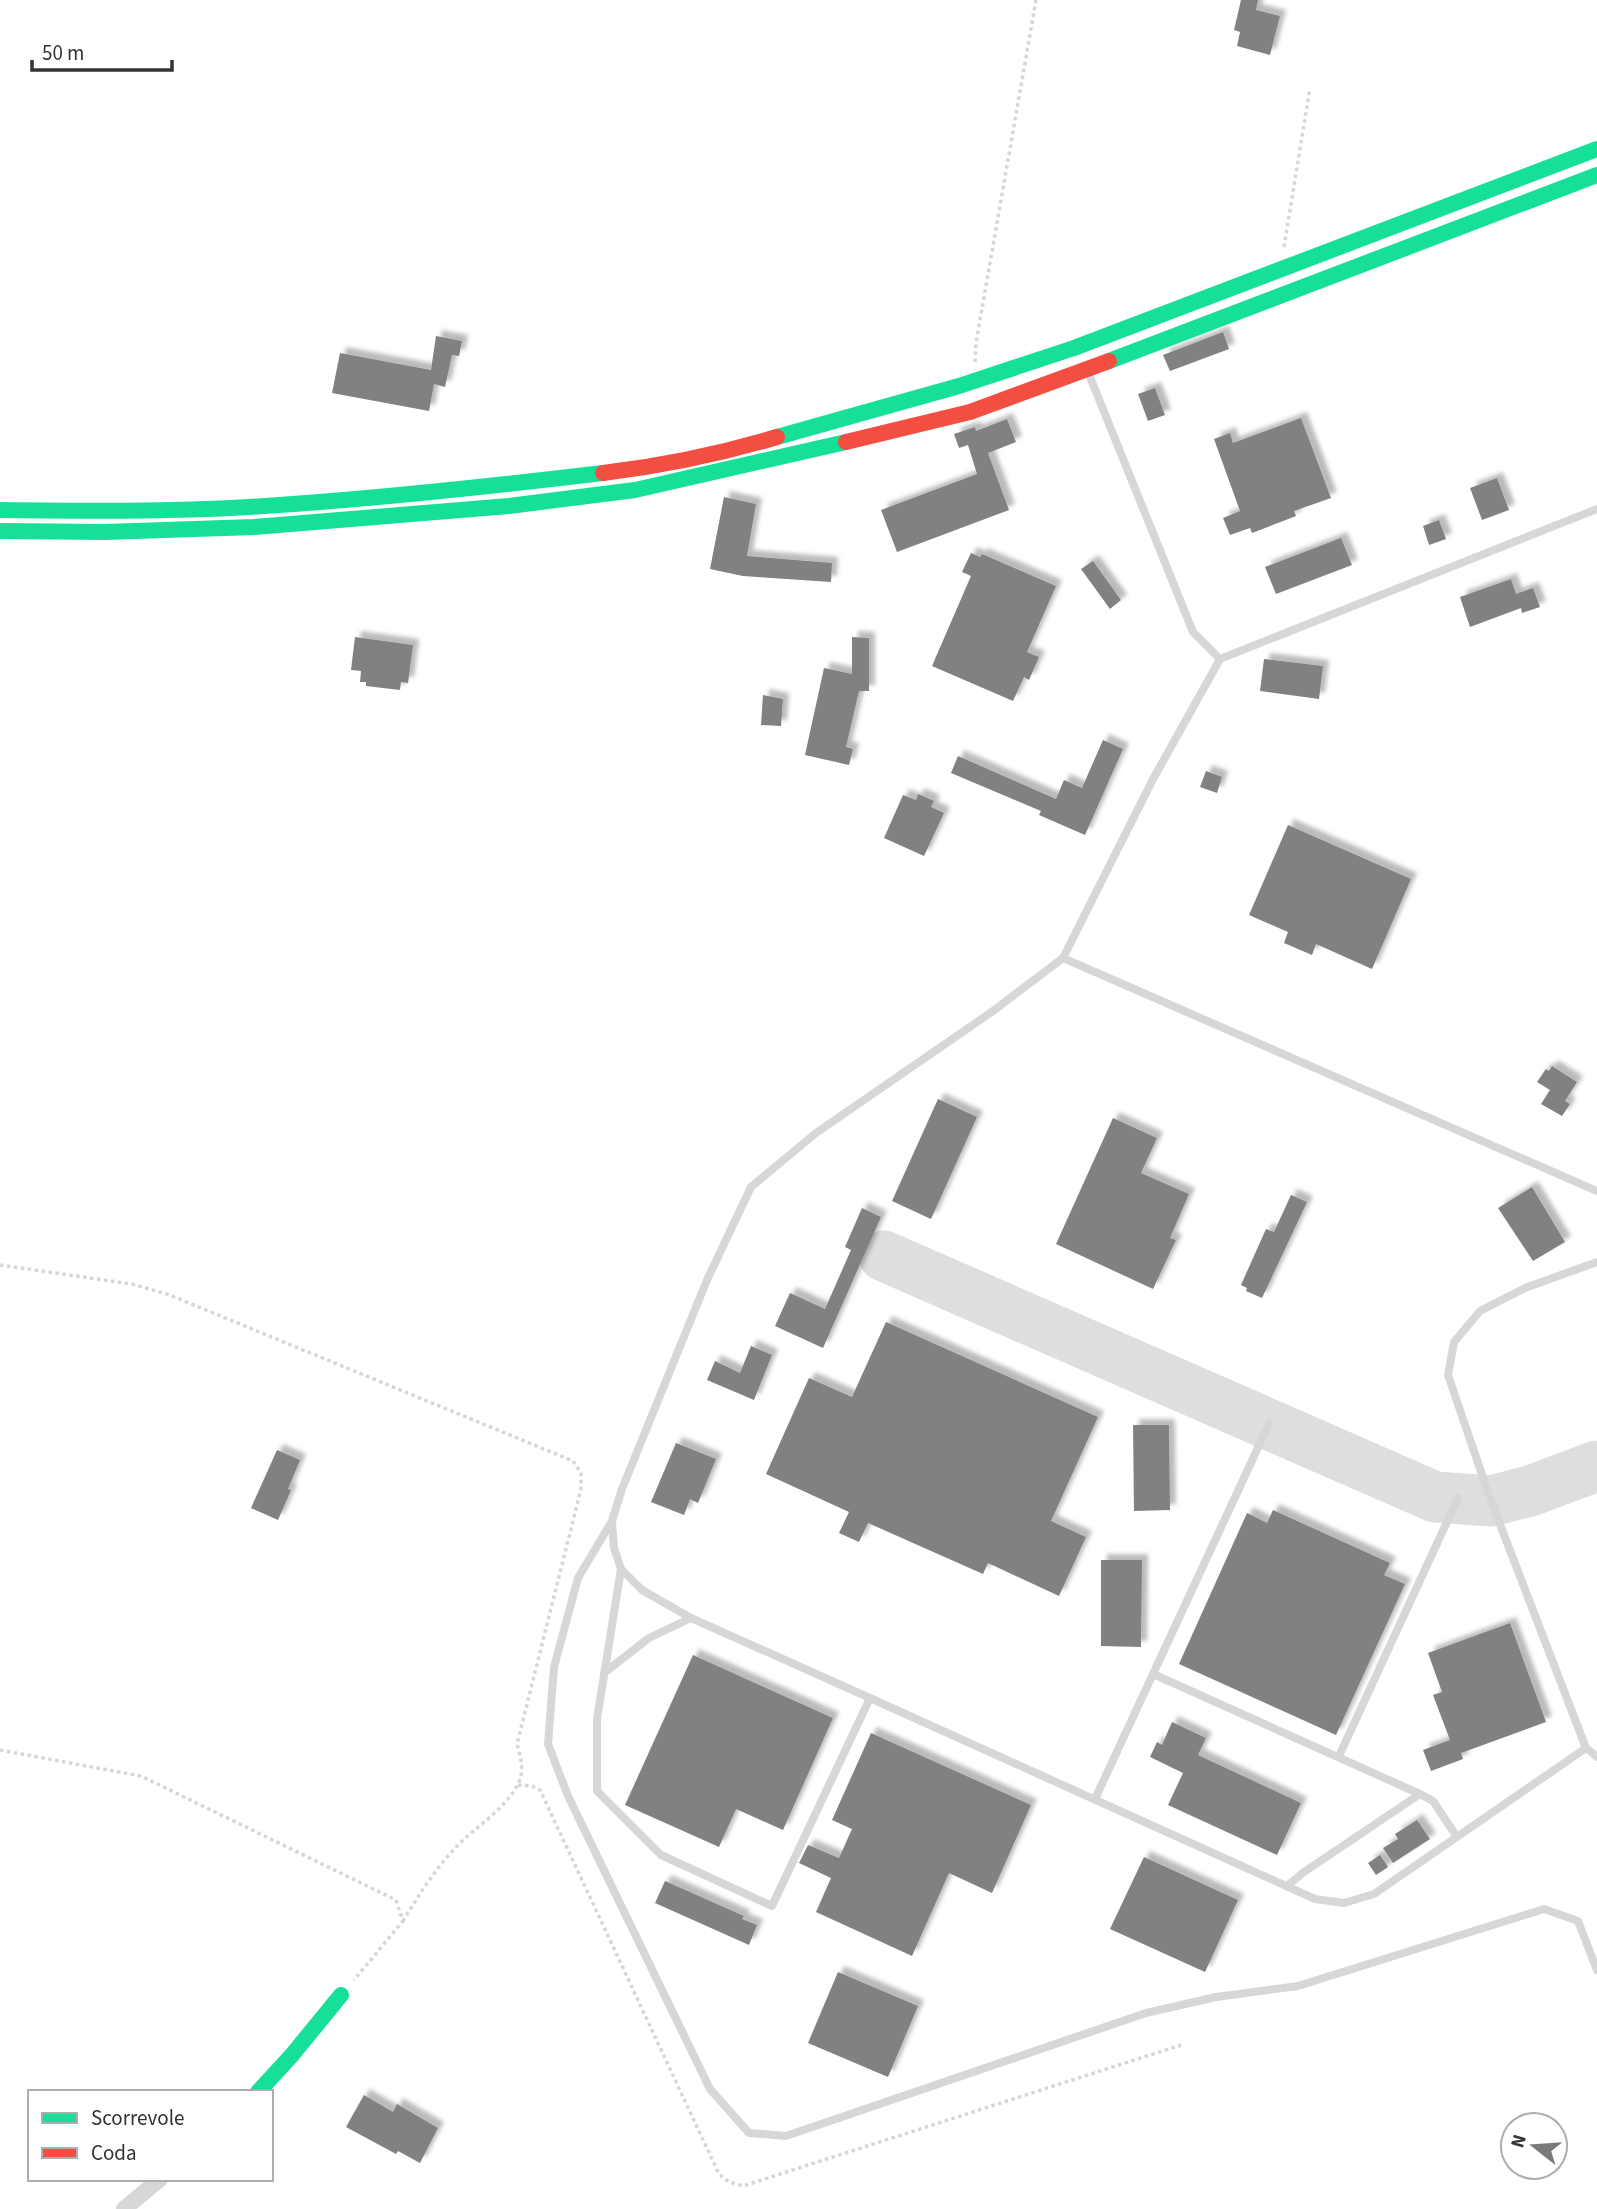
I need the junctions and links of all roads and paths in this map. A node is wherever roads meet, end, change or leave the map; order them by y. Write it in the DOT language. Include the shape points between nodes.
graph roads {
  1 [pos="1036,0"];
  2 [pos="1310,88"];
  3 [pos="1597,149"];
  4 [pos="1597,175"];
  5 [pos="1280,270"];
  6 [pos="1087,369"];
  7 [pos="973,382"];
  8 [pos="1597,509"];
  9 [pos="0,510"];
  10 [pos="0,531"];
  11 [pos="1220,659"];
  12 [pos="1063,958"];
  13 [pos="1597,1191"];
  14 [pos="1597,1262"];
  15 [pos="0,1265"];
  16 [pos="1269,1424"];
  17 [pos="1458,1498"];
  18 [pos="612,1521"];
  19 [pos="621,1569"];
  20 [pos="691,1618"];
  21 [pos="604,1673"];
  22 [pos="1153,1674"];
  23 [pos="870,1698"];
  24 [pos="1586,1748"];
  25 [pos="0,1750"];
  26 [pos="1339,1756"];
  27 [pos="1597,1757"];
  28 [pos="518,1785"];
  29 [pos="1420,1794"];
  30 [pos="1095,1800"];
  31 [pos="1457,1837"];
  32 [pos="1287,1886"];
  33 [pos="403,1921"];
  34 [pos="1597,1970"];
  35 [pos="341,1995"];
  36 [pos="1181,2045"];
  37 [pos="260,2090"];
  38 [pos="158,2181"];
  39 [pos="124,2209"];
  1 -- 7 [label="path" via="976,342"];
  2 -- 5 [label="path"];
  3 -- 5 [label="street"];
  4 -- 6 [label="street"];
  5 -- 7 [label="street"];
  6 -- 10 [label="street" via="970,412 635,490 509,506 254,527"];
  6 -- 11 [label="lane" via="1193,632"];
  7 -- 9 [label="street" via="722,453 637,469 429,494 249,508"];
  8 -- 11 [label="lane"];
  11 -- 12 [label="lane" via="1152,780"];
  12 -- 13 [label="lane"];
  12 -- 18 [label="lane" via="816,1133 751,1187 707,1280"];
  14 -- 24 [label="lane" via="1525,1288 1480,1311 1454,1342 1448,1375"];
  15 -- 28 [label="path" via="132,1284 167,1294 573,1461 581,1474 580,1489 517,1744 523,1770"];
  16 -- 22 [label="lane"];
  17 -- 26 [label="lane"];
  18 -- 19 [label="lane"];
  18 -- 34 [label="lane" via="578,1577 554,1667 548,1744 568,1796 710,2089 749,2133 786,2136 1146,2013 1216,1997 1298,1986 1544,1909 1578,1921"];
  19 -- 20 [label="lane" via="642,1590"];
  19 -- 21 [label="lane"];
  20 -- 21 [label="lane" via="649,1638"];
  20 -- 23 [label="lane"];
  21 -- 23 [label="lane" via="597,1719 597,1791 661,1854 772,1906"];
  22 -- 26 [label="lane"];
  22 -- 30 [label="lane"];
  23 -- 30 [label="lane"];
  24 -- 27 [label="lane"];
  24 -- 31 [label="lane"];
  25 -- 33 [label="path" via="141,1776 396,1900"];
  26 -- 29 [label="lane"];
  28 -- 33 [label="path" via="430,1878"];
  28 -- 36 [label="path" via="540,1790 719,2174 729,2182 743,2186"];
  29 -- 31 [label="lane" via="1433,1801"];
  29 -- 32 [label="lane"];
  30 -- 32 [label="lane"];
  31 -- 32 [label="lane" via="1374,1894 1344,1903 1315,1899"];
  33 -- 35 [label="path"];
  35 -- 37 [label="street"];
  38 -- 39 [label="street"];
}
